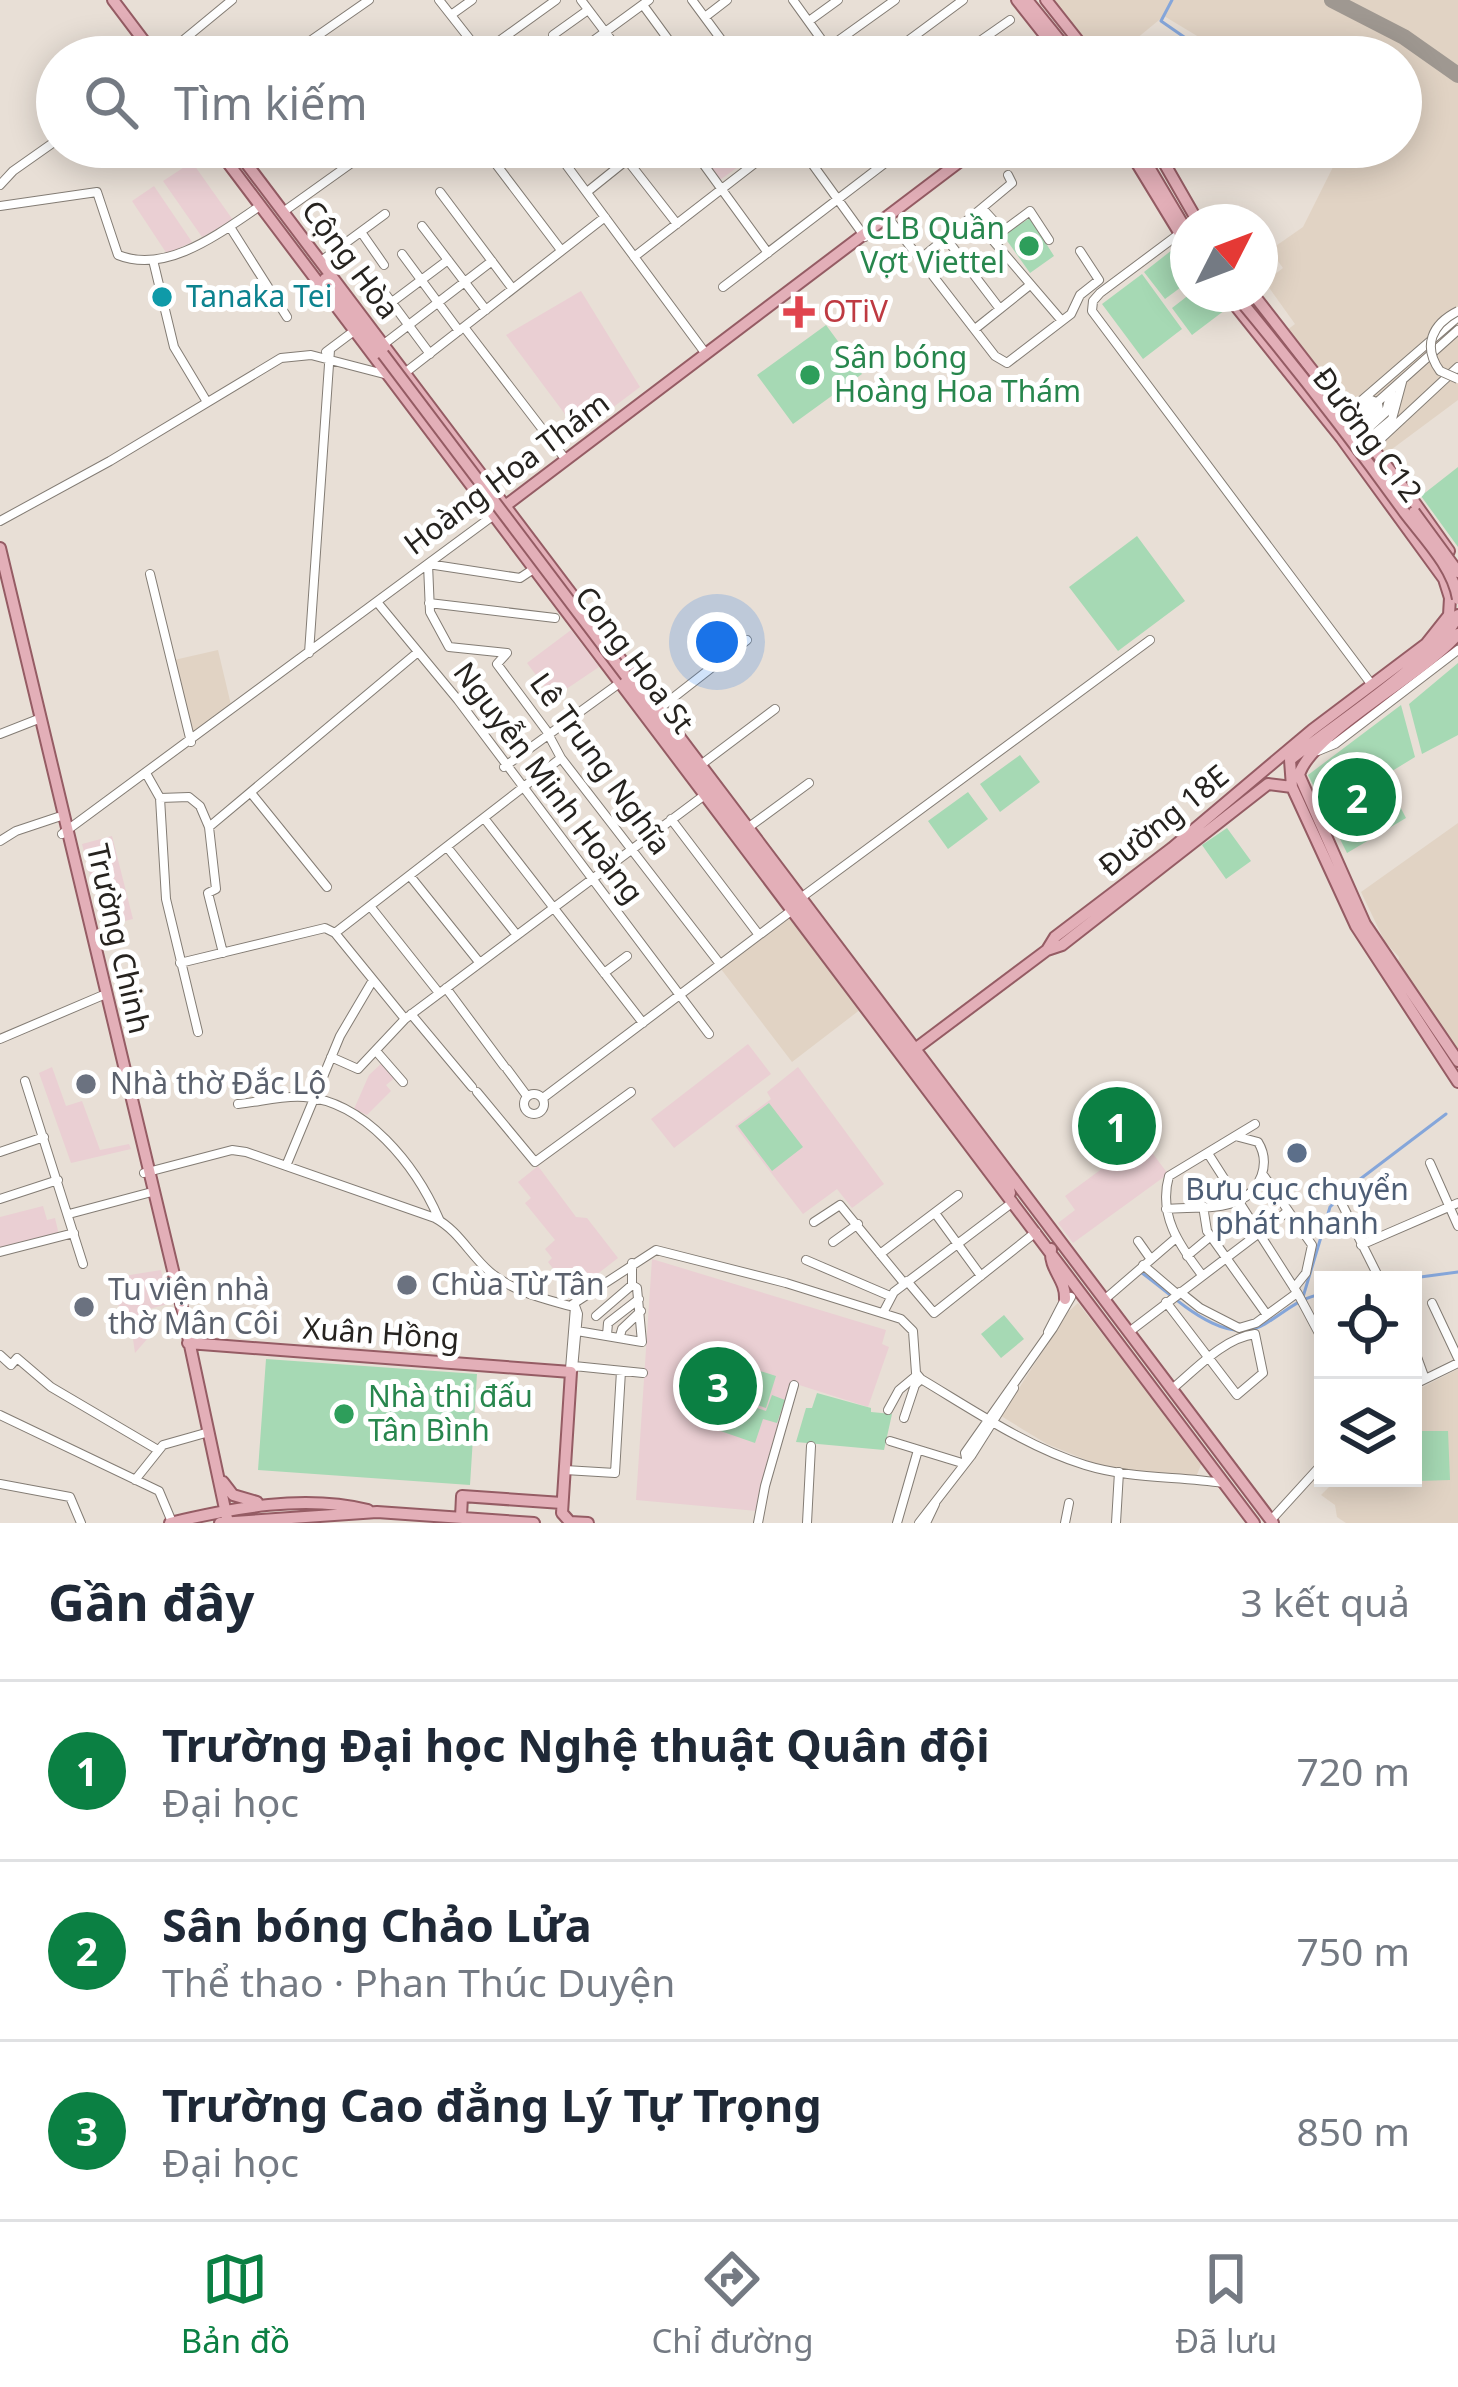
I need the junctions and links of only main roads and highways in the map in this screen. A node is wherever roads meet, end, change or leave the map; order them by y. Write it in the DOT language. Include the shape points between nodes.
graph roads {
  1 [pos="113,0"];
  2 [pos="1017,0"];
  3 [pos="1032,0"];
  4 [pos="1046,0"];
  5 [pos="140,36"];
  6 [pos="1045,36"];
  7 [pos="1060,36"];
  8 [pos="1074,36"];
  9 [pos="232,168"];
  10 [pos="246,168"];
  11 [pos="247,168"];
  12 [pos="953,168"];
  13 [pos="1141,168"];
  14 [pos="1151,168"];
  15 [pos="1154,168"];
  16 [pos="1167,168"];
  17 [pos="1177,204"];
  18 [pos="1188,204"];
  19 [pos="1170,206"];
  20 [pos="1170,213"];
  21 [pos="1241,312"];
  22 [pos="1253,312"];
  23 [pos="1253,312"];
  24 [pos="1268,312"];
  25 [pos="1284,332"];
  26 [pos="1264,341"];
  27 [pos="383,349"];
  28 [pos="1359,429"];
  29 [pos="1342,440"];
  30 [pos="1357,459"];
  31 [pos="481,471"];
  32 [pos="468,481"];
  33 [pos="1404,488"];
  34 [pos="1388,501"];
  35 [pos="507,505"];
  36 [pos="494,515"];
  37 [pos="531,538"];
  38 [pos="0,548"];
  39 [pos="519,548"];
  40 [pos="1458,568"];
  41 [pos="0,576"];
  42 [pos="1458,595"];
  43 [pos="1455,614"];
  44 [pos="1458,634"];
  45 [pos="624,679"];
  46 [pos="37,718"];
  47 [pos="1312,730"];
  48 [pos="1329,733"];
  49 [pos="1301,758"];
  50 [pos="1292,787"];
  51 [pos="1204,827"];
  52 [pos="65,834"];
  53 [pos="77,883"];
  54 [pos="910,1052"];
  55 [pos="1458,1061"];
  56 [pos="1458,1082"];
  57 [pos="146,1173"];
  58 [pos="1007,1180"];
  59 [pos="1023,1188"];
  60 [pos="1012,1202"];
  61 [pos="1051,1249"];
  62 [pos="169,1266"];
  63 [pos="1076,1291"];
  64 [pos="188,1342"];
  65 [pos="210,1345"];
  66 [pos="194,1369"];
  67 [pos="1144,1374"];
  68 [pos="1166,1390"];
  69 [pos="218,1474"];
  70 [pos="510,1499"];
  71 [pos="277,1505"];
  72 [pos="562,1508"];
  73 [pos="377,1513"];
  74 [pos="460,1517"];
  75 [pos="189,1518"];
  76 [pos="228,1518"];
  77 [pos="400,1518"];
  78 [pos="205,1519"];
  79 [pos="508,1520"];
  80 [pos="265,1521"];
  81 [pos="532,1522"];
  82 [pos="171,1523"];
  83 [pos="588,1523"];
  84 [pos="1265,1523"];
  1 -- 5 [label="main road"];
  2 -- 6 [label="main road"];
  3 -- 7 [label="main road"];
  4 -- 8 [label="main road"];
  9 -- 32 [label="main road, Cong Hoa St"];
  10 -- 27 [label="main road, Cong Hoa St"];
  11 -- 27 [label="main road, Cộng Hòa"];
  12 -- 35 [label="main road, Hoàng Hoa Thám"];
  13 -- 20 [label="main road"];
  14 -- 19 [label="main road"];
  15 -- 17 [label="main road"];
  16 -- 18 [label="main road"];
  21 -- 26 [label="main road, Đường C12"];
  22 -- 40 [label="main road, bridge"];
  23 -- 42 [label="main road, bridge"];
  24 -- 25 [label="main road, Đường C12"];
  25 -- 26 [label="main road"];
  25 -- 28 [label="main road, Đường C12"];
  26 -- 29 [label="main road, Đường C12"];
  27 -- 31 [label="main road, Cong Hoa St"];
  27 -- 45 [label="main road, bridge"];
  28 -- 29 [label="main road"];
  28 -- 30 [label="main road"];
  28 -- 33 [label="main road, Đường C12"];
  29 -- 30 [label="main road, Đường C12"];
  30 -- 34 [label="main road, Đường C12"];
  31 -- 32 [label="main road"];
  31 -- 35 [label="main road, Cong Hoa St"];
  32 -- 36 [label="main road, Cong Hoa St"];
  33 -- 34 [label="main road"];
  33 -- 40 [label="main road, Đường C12"];
  34 -- 43 [label="main road, Đường C12" via="1444,579"];
  35 -- 36 [label="main road, Hoàng Hoa Thám"];
  35 -- 37 [label="main road, Cong Hoa St"];
  36 -- 39 [label="main road, Cong Hoa St"];
  37 -- 39 [label="main road"];
  37 -- 54 [label="main road, Cong Hoa St"];
  38 -- 46 [label="main road, Trường Chinh"];
  39 -- 45 [label="main road, Cong Hoa St"];
  41 -- 46 [label="main road, Trường Chinh"];
  43 -- 47 [label="main road, Đường 18E"];
  43 -- 48 [label="main road" via="1441,643"];
  44 -- 48 [label="main road"];
  45 -- 54 [label="main road, Cong Hoa St"];
  45 -- 54 [label="main road, Cong Hoa St" via="793,910"];
  46 -- 52 [label="main road, Trường Chinh"];
  46 -- 52 [label="main road, Trường Chinh"];
  47 -- 49 [label="main road, Đường 18E"];
  47 -- 51 [label="main road, Đường 18E"];
  48 -- 49 [label="main road"];
  48 -- 49 [label="main road" via="1317,752"];
  49 -- 50 [label="main road, Đường 18E" via="1288,767"];
  49 -- 55 [label="main road" via="1303,786 1365,924"];
  50 -- 51 [label="main road, Đường 18E" via="1268,784"];
  50 -- 56 [label="main road" via="1356,926"];
  51 -- 54 [label="main road, Đường 18E"];
  52 -- 53 [label="main road, Trường Chinh"];
  53 -- 57 [label="main road, Trường Chinh"];
  53 -- 57 [label="main road, Trường Chinh"];
  54 -- 58 [label="main road, Cong Hoa St"];
  54 -- 59 [label="main road, Cong Hoa St"];
  54 -- 60 [label="main road, Cong Hoa St"];
  57 -- 62 [label="main road, Trường Chinh"];
  57 -- 62 [label="main road, Trường Chinh"];
  58 -- 59 [label="main road, Cong Hoa St"];
  58 -- 60 [label="main road, Cong Hoa St"];
  59 -- 63 [label="main road, Cong Hoa St"];
  60 -- 61 [label="main road, Cong Hoa St"];
  61 -- 63 [label="main road, Cong Hoa St"];
  61 -- 63 [label="main road" via="1050,1265"];
  62 -- 64 [label="main road, Trường Chinh"];
  63 -- 67 [label="main road, Cong Hoa St"];
  63 -- 68 [label="main road, Cong Hoa St" via="1104,1300"];
  64 -- 65 [label="main road, Xuân Hồng"];
  64 -- 66 [label="main road, Trường Chinh"];
  65 -- 66 [label="main road"];
  65 -- 72 [label="main road, Xuân Hồng" via="573,1369"];
  66 -- 69 [label="main road, Trường Chinh"];
  67 -- 68 [label="main road, Cong Hoa St"];
  67 -- 84 [label="main road, Cong Hoa St" via="1223,1484"];
  68 -- 84 [label="main road"];
  68 -- 84 [label="main road, Cong Hoa St"];
  69 -- 71 [label="main road" via="238,1498"];
  69 -- 75 [label="main road" via="214,1501"];
  69 -- 76 [label="main road, Trường Chinh"];
  70 -- 72 [label="main road"];
  70 -- 74 [label="main road" via="462,1496"];
  70 -- 79 [label="main road"];
  71 -- 73 [label="main road"];
  71 -- 76 [label="main road"];
  72 -- 81 [label="main road"];
  72 -- 83 [label="main road" via="566,1520"];
  73 -- 77 [label="main road"];
  73 -- 80 [label="main road"];
  74 -- 77 [label="main road"];
  74 -- 79 [label="main road"];
  75 -- 78 [label="main road"];
  75 -- 82 [label="main road"];
  76 -- 78 [label="main road"];
  76 -- 80 [label="main road"];
  79 -- 81 [label="main road"];
}
